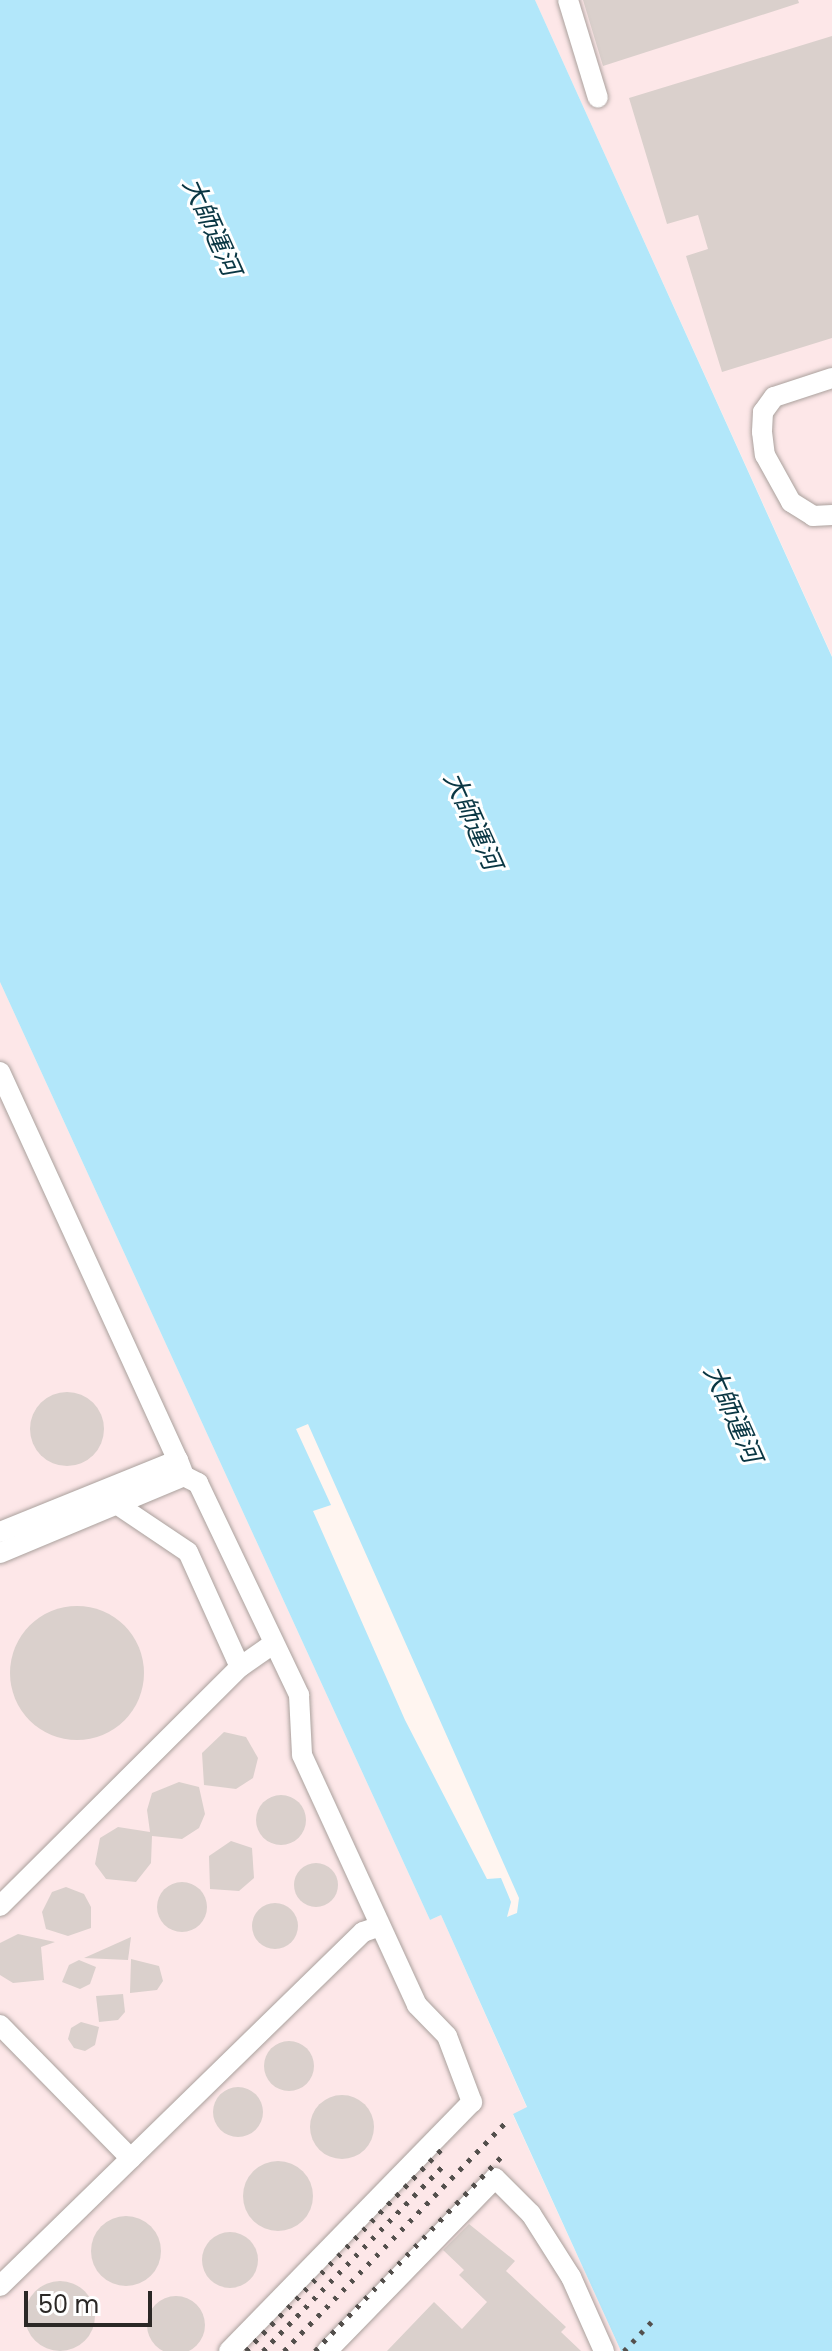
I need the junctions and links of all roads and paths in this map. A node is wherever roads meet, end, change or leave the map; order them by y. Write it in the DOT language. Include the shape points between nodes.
graph roads {
  1 [pos="568,0"];
  2 [pos="598,98"];
  3 [pos="832,378"];
  4 [pos="832,515"];
  5 [pos="0,1072"];
  6 [pos="181,1468"];
  7 [pos="118,1505"];
  8 [pos="0,1532"];
  9 [pos="0,1553"];
  10 [pos="271,1645"];
  11 [pos="240,1667"];
  12 [pos="0,1906"];
  13 [pos="380,1926"];
  14 [pos="0,2025"];
  15 [pos="131,2159"];
  16 [pos="0,2286"];
  17 [pos="229,2351"];
  18 [pos="327,2351"];
  19 [pos="604,2351"];
  1 -- 2 [label="lane"];
  3 -- 4 [label="lane" via="774,397 763,412 762,432 765,455 791,502 813,516"];
  5 -- 6 [label="lane"];
  6 -- 7 [label="lane"];
  6 -- 8 [label="lane"];
  6 -- 10 [label="lane" via="198,1483"];
  7 -- 9 [label="lane"];
  7 -- 11 [label="lane" via="188,1552"];
  10 -- 11 [label="lane"];
  10 -- 13 [label="lane" via="299,1695 302,1755"];
  11 -- 12 [label="lane"];
  13 -- 15 [label="lane" via="363,1932"];
  13 -- 17 [label="lane" via="417,2005 447,2036 472,2102"];
  14 -- 15 [label="lane"];
  15 -- 16 [label="lane"];
  18 -- 19 [label="lane" via="495,2178 531,2214 571,2277"];
}
